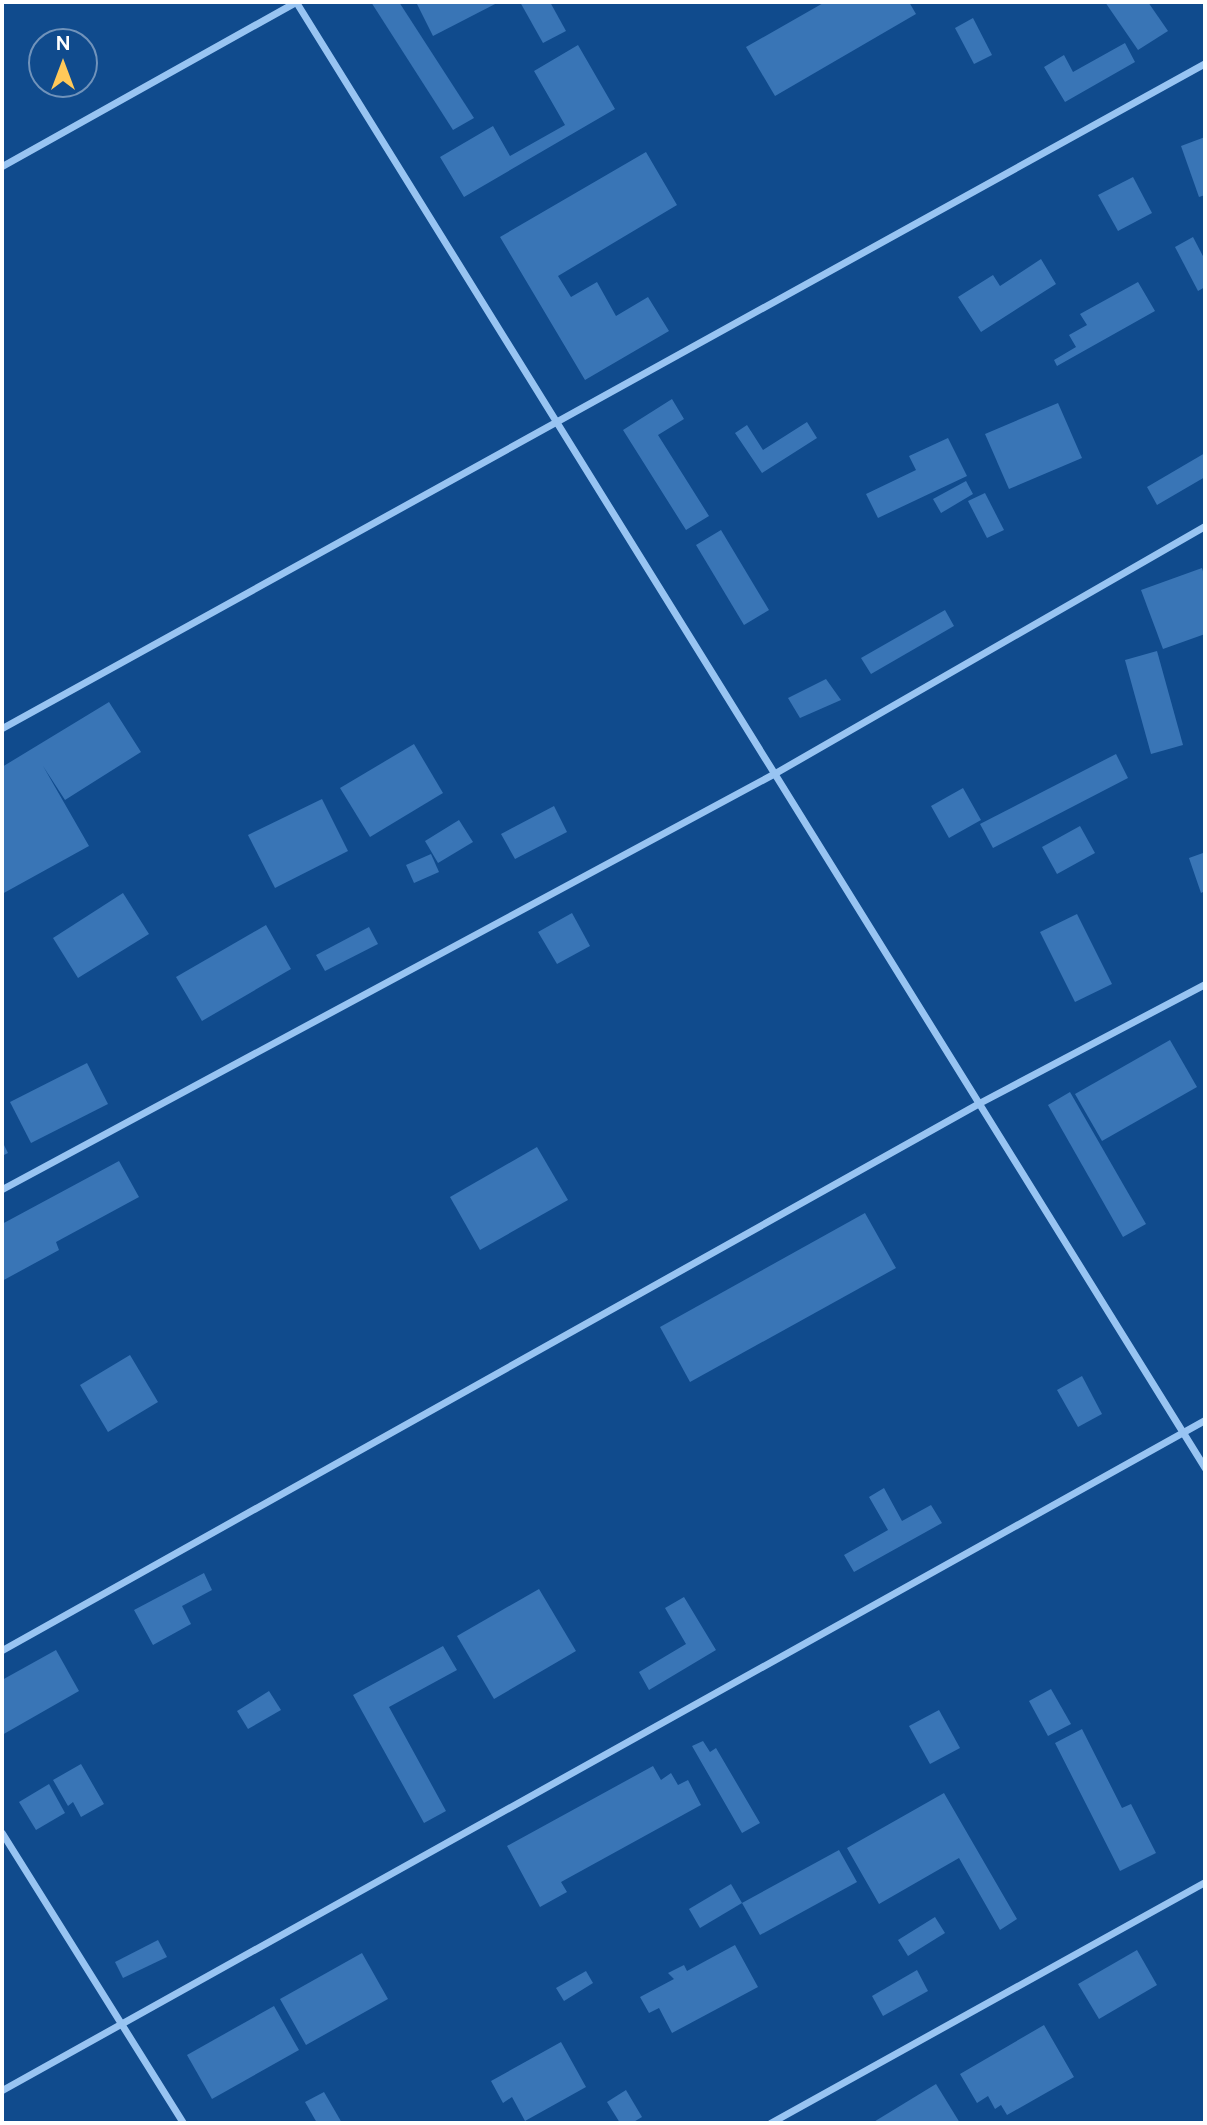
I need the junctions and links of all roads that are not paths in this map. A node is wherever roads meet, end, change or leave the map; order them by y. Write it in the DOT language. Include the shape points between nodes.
graph roads {
  1 [pos="296,2"];
  2 [pos="1205,63"];
  3 [pos="2,166"];
  4 [pos="556,421"];
  5 [pos="1205,526"];
  6 [pos="2,728"];
  7 [pos="775,772"];
  8 [pos="1205,984"];
  9 [pos="979,1103"];
  10 [pos="2,1189"];
  11 [pos="1205,1420"];
  12 [pos="1183,1431"];
  13 [pos="1205,1468"];
  14 [pos="2,1650"];
  15 [pos="2,1833"];
  16 [pos="1205,1882"];
  17 [pos="121,2022"];
  18 [pos="2,2090"];
  19 [pos="183,2123"];
  20 [pos="770,2123"];
  1 -- 3 [label="street"];
  1 -- 4 [label="street"];
  2 -- 4 [label="street"];
  4 -- 6 [label="street"];
  4 -- 7 [label="street"];
  5 -- 7 [label="street"];
  7 -- 9 [label="street"];
  7 -- 10 [label="street"];
  8 -- 9 [label="street"];
  9 -- 12 [label="street"];
  9 -- 14 [label="street"];
  11 -- 12 [label="street"];
  12 -- 13 [label="street"];
  12 -- 17 [label="street"];
  15 -- 17 [label="street"];
  16 -- 20 [label="street"];
  17 -- 18 [label="street"];
  17 -- 19 [label="street"];
}
